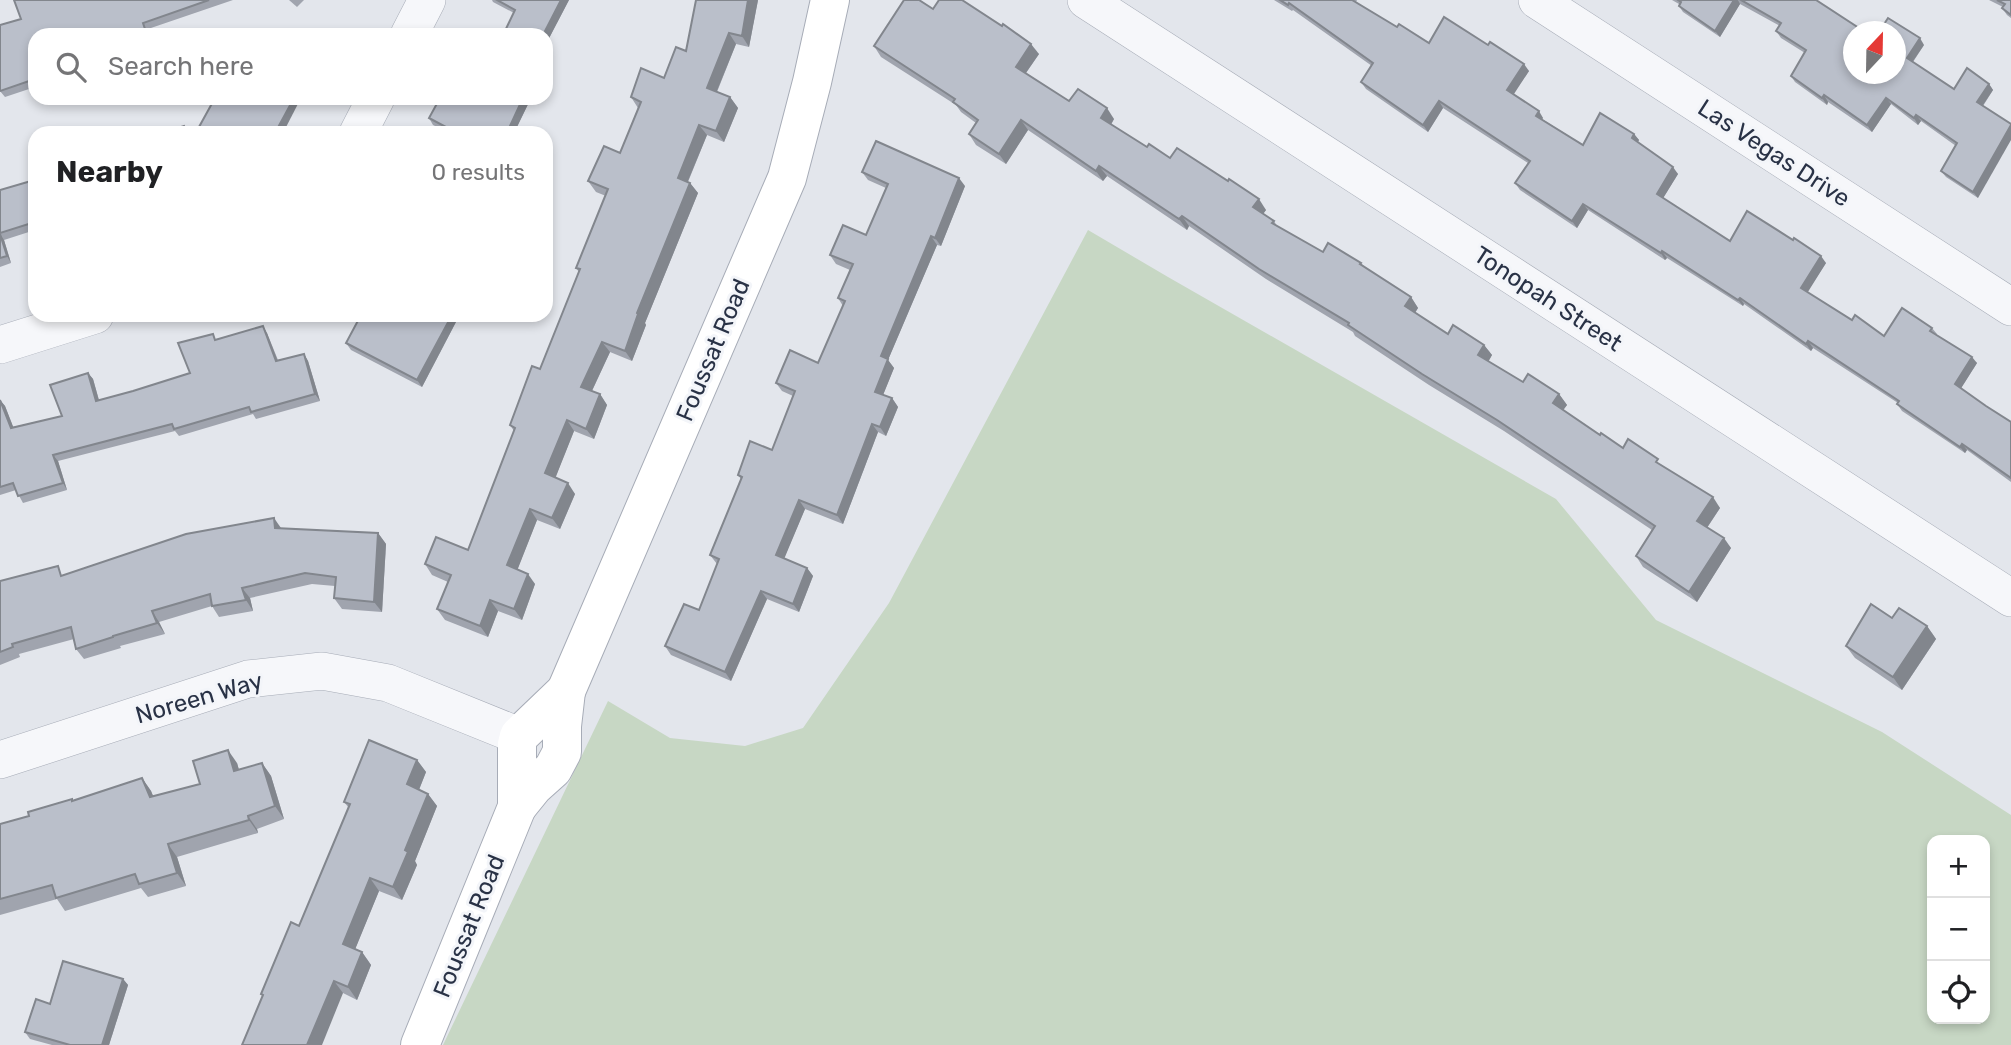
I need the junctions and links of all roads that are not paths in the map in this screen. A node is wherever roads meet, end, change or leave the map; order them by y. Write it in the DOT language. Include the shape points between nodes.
graph roads {
  1 [pos="427,0"];
  2 [pos="830,0"];
  3 [pos="1086,0"];
  4 [pos="1537,0"];
  5 [pos="412,28"];
  6 [pos="372,105"];
  7 [pos="362,126"];
  8 [pos="2011,307"];
  9 [pos="72,322"];
  10 [pos="0,345"];
  11 [pos="2011,598"];
  12 [pos="566,691"];
  13 [pos="519,736"];
  14 [pos="0,760"];
  15 [pos="517,807"];
  16 [pos="420,1045"];
  1 -- 5 [label="street"];
  2 -- 12 [label="main road, Foussat Road" via="787,178"];
  3 -- 11 [label="street, Tonopah Street"];
  4 -- 8 [label="street, Las Vegas Drive"];
  6 -- 7 [label="street"];
  9 -- 10 [label="street"];
  12 -- 13 [label="main road, Foussat Road"];
  12 -- 15 [label="main road, Foussat Road" via="562,752 553,769"];
  13 -- 14 [label="street, Noreen Way" via="388,684 322,671 248,679"];
  13 -- 15 [label="main road, Foussat Road"];
  15 -- 16 [label="main road, Foussat Road"];
}
